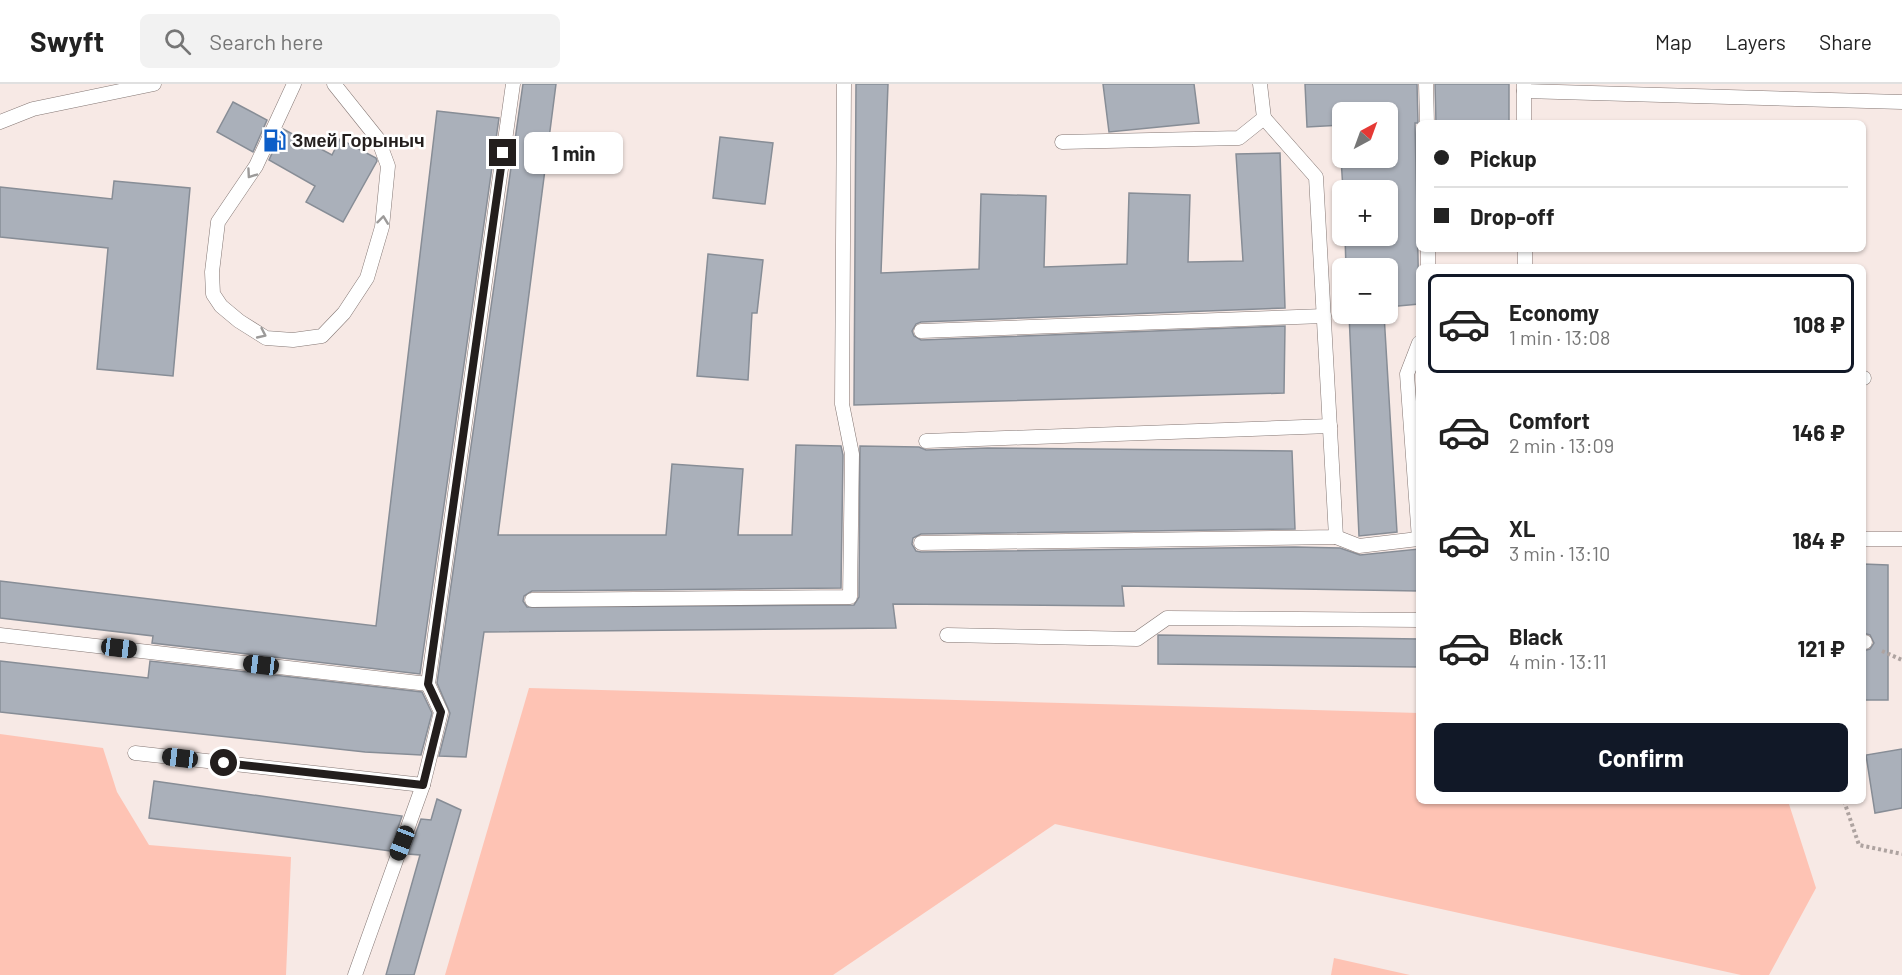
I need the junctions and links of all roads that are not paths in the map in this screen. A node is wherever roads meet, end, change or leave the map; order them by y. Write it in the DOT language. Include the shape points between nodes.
graph roads {
  1 [pos="154,84"];
  2 [pos="294,84"];
  3 [pos="334,84"];
  4 [pos="513,84"];
  5 [pos="844,84"];
  6 [pos="1260,84"];
  7 [pos="1426,84"];
  8 [pos="1524,88"];
  9 [pos="1902,102"];
  10 [pos="1264,118"];
  11 [pos="1427,120"];
  12 [pos="1524,120"];
  13 [pos="0,122"];
  14 [pos="1062,142"];
  15 [pos="1324,316"];
  16 [pos="921,332"];
  17 [pos="1416,351"];
  18 [pos="1330,426"];
  19 [pos="926,441"];
  20 [pos="1416,498"];
  21 [pos="1336,537"];
  22 [pos="1416,539"];
  23 [pos="1866,539"];
  24 [pos="1902,539"];
  25 [pos="921,543"];
  26 [pos="532,600"];
  27 [pos="1416,620"];
  28 [pos="0,635"];
  29 [pos="947,635"];
  30 [pos="428,684"];
  31 [pos="135,753"];
  32 [pos="423,785"];
  33 [pos="355,975"];
  1 -- 13 [label="lane" via="33,108"];
  2 -- 3 [label="lane, one-way" via="256,166 218,222 212,272 213,294 239,321 266,338 293,340 322,336 344,313 367,278 382,227 388,166 378,139"];
  4 -- 30 [label="lane"];
  5 -- 26 [label="lane" via="842,404 852,454 850,597"];
  6 -- 10 [label="lane"];
  7 -- 11 [label="lane"];
  8 -- 9 [label="lane"];
  8 -- 12 [label="lane"];
  10 -- 14 [label="lane" via="1239,138"];
  10 -- 15 [label="lane" via="1316,177"];
  15 -- 16 [label="lane"];
  15 -- 18 [label="lane"];
  17 -- 20 [label="lane" via="1407,374"];
  18 -- 19 [label="lane"];
  18 -- 21 [label="lane"];
  21 -- 22 [label="lane" via="1359,546"];
  21 -- 25 [label="lane"];
  23 -- 24 [label="lane"];
  27 -- 29 [label="lane" via="1167,618 1137,639"];
  28 -- 30 [label="lane"];
  30 -- 32 [label="lane" via="441,712"];
  31 -- 32 [label="lane"];
  32 -- 33 [label="lane"];
}
